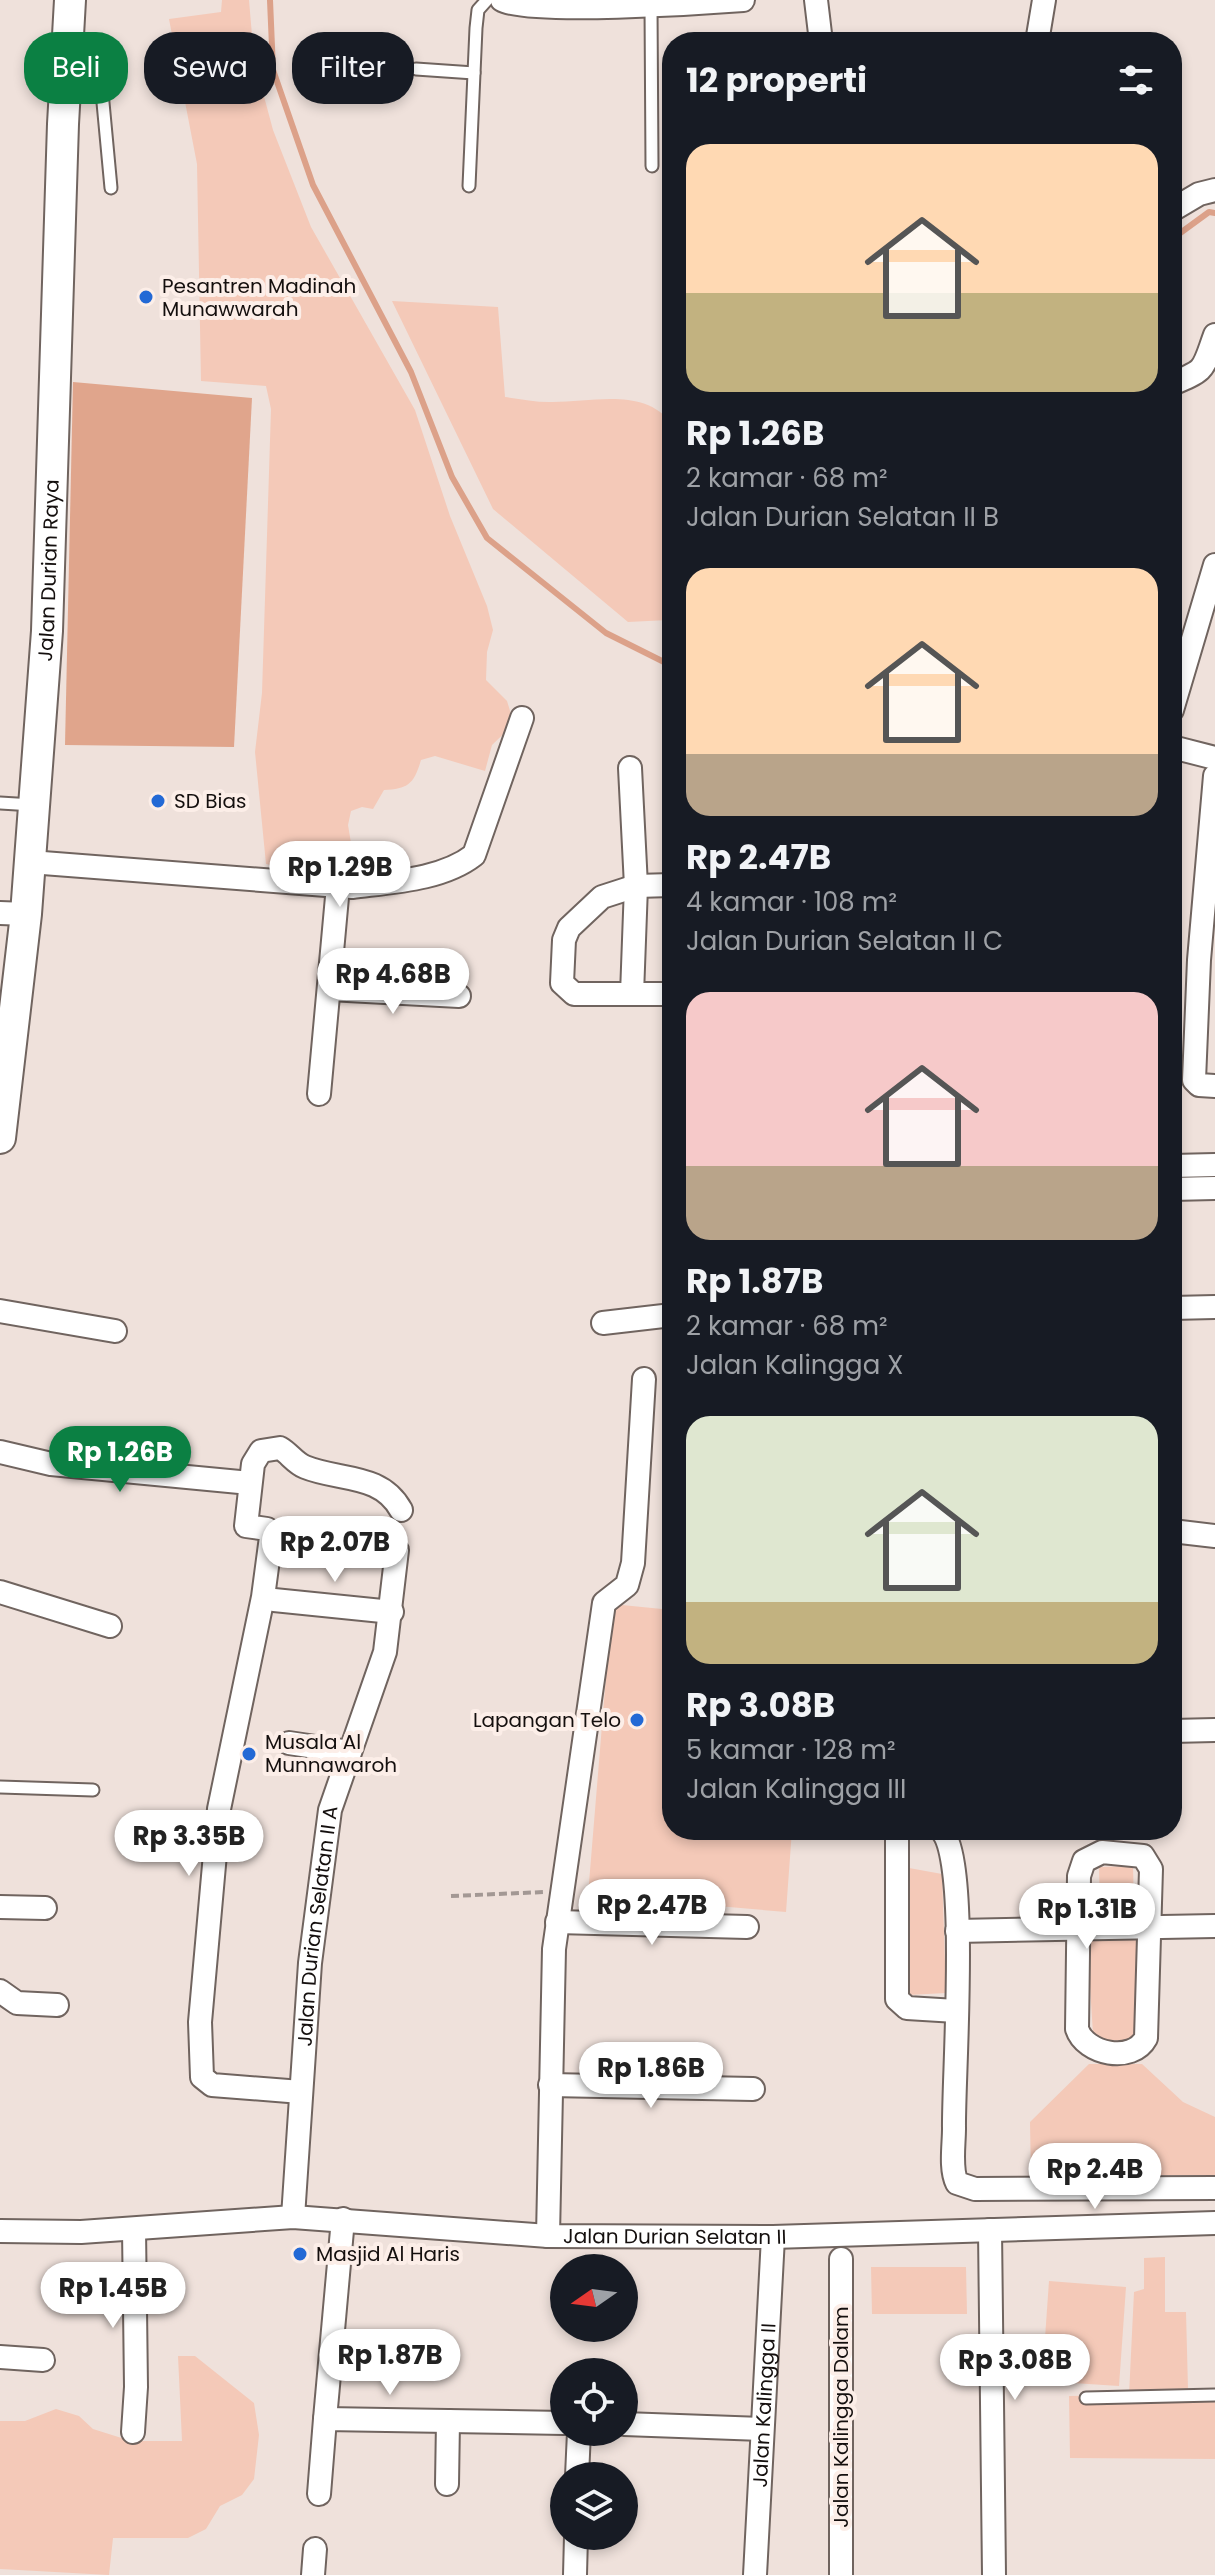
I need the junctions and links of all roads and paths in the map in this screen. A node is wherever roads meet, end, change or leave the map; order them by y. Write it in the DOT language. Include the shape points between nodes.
graph roads {
  1 [pos="70,0"];
  2 [pos="487,0"];
  3 [pos="502,0"];
  4 [pos="743,0"];
  5 [pos="816,0"];
  6 [pos="1044,0"];
  7 [pos="626,3"];
  8 [pos="68,32"];
  9 [pos="820,32"];
  10 [pos="1039,32"];
  11 [pos="416,69"];
  12 [pos="474,73"];
  13 [pos="66,104"];
  14 [pos="103,104"];
  15 [pos="652,166"];
  16 [pos="469,186"];
  17 [pos="111,188"];
  18 [pos="1207,192"];
  19 [pos="1182,205"];
  20 [pos="1215,335"];
  21 [pos="1182,381"];
  22 [pos="1215,565"];
  23 [pos="1182,676"];
  24 [pos="522,718"];
  25 [pos="1182,750"];
  26 [pos="1215,758"];
  27 [pos="630,768"];
  28 [pos="1215,776"];
  29 [pos="0,803"];
  30 [pos="34,805"];
  31 [pos="30,862"];
  32 [pos="1211,863"];
  33 [pos="662,885"];
  34 [pos="338,886"];
  35 [pos="636,886"];
  36 [pos="13,913"];
  37 [pos="1207,962"];
  38 [pos="329,989"];
  39 [pos="632,994"];
  40 [pos="662,994"];
  41 [pos="459,996"];
  42 [pos="5,1066"];
  43 [pos="1207,1086"];
  44 [pos="319,1094"];
  45 [pos="0,1138"];
  46 [pos="1215,1165"];
  47 [pos="1182,1166"];
  48 [pos="1215,1188"];
  49 [pos="1182,1189"];
  50 [pos="1215,1307"];
  51 [pos="1182,1308"];
  52 [pos="0,1311"];
  53 [pos="662,1316"];
  54 [pos="603,1323"];
  55 [pos="115,1331"];
  56 [pos="644,1379"];
  57 [pos="0,1452"];
  58 [pos="250,1483"];
  59 [pos="401,1510"];
  60 [pos="1182,1532"];
  61 [pos="1215,1536"];
  62 [pos="397,1550"];
  63 [pos="0,1592"];
  64 [pos="274,1600"];
  65 [pos="392,1612"];
  66 [pos="110,1626"];
  67 [pos="1215,1730"];
  68 [pos="1182,1731"];
  69 [pos="289,1743"];
  70 [pos="349,1752"];
  71 [pos="0,1787"];
  72 [pos="93,1790"];
  73 [pos="897,1840"];
  74 [pos="946,1840"];
  75 [pos="562,1891"];
  76 [pos="451,1896"];
  77 [pos="0,1907"];
  78 [pos="45,1908"];
  79 [pos="557,1922"];
  80 [pos="1215,1926"];
  81 [pos="747,1927"];
  82 [pos="1076,1928"];
  83 [pos="1149,1928"];
  84 [pos="957,1931"];
  85 [pos="0,1991"];
  86 [pos="57,2005"];
  87 [pos="956,2011"];
  88 [pos="550,2085"];
  89 [pos="753,2089"];
  90 [pos="301,2092"];
  91 [pos="1215,2188"];
  92 [pos="293,2217"];
  93 [pos="343,2219"];
  94 [pos="1215,2223"];
  95 [pos="134,2229"];
  96 [pos="990,2230"];
  97 [pos="0,2231"];
  98 [pos="548,2236"];
  99 [pos="773,2237"];
  100 [pos="841,2259"];
  101 [pos="0,2357"];
  102 [pos="43,2360"];
  103 [pos="1215,2395"];
  104 [pos="1086,2398"];
  105 [pos="325,2419"];
  106 [pos="448,2421"];
  107 [pos="550,2423"];
  108 [pos="638,2425"];
  109 [pos="762,2429"];
  110 [pos="133,2432"];
  111 [pos="447,2484"];
  112 [pos="319,2494"];
  113 [pos="315,2549"];
  114 [pos="576,2550"];
  115 [pos="313,2575"];
  116 [pos="575,2575"];
  117 [pos="755,2575"];
  118 [pos="841,2575"];
  119 [pos="994,2575"];
  1 -- 8 [label="main road, Jalan Durian Raya"];
  2 -- 12 [label="lane" via="478,10"];
  3 -- 7 [label="street" via="528,6"];
  4 -- 7 [label="street"];
  5 -- 9 [label="street"];
  6 -- 10 [label="street"];
  7 -- 15 [label="lane"];
  11 -- 12 [label="lane"];
  12 -- 16 [label="lane"];
  13 -- 30 [label="main road, Jalan Durian Raya" via="47,631"];
  14 -- 17 [label="lane"];
  18 -- 19 [label="street"];
  20 -- 21 [label="street" via="1203,368"];
  22 -- 23 [label="street"];
  24 -- 34 [label="street" via="474,855 459,866 395,882"];
  25 -- 26 [label="street"];
  27 -- 35 [label="street"];
  28 -- 32 [label="street"];
  29 -- 30 [label="lane"];
  30 -- 31 [label="main road, Jalan Durian Raya"];
  31 -- 34 [label="street"];
  31 -- 36 [label="main road, Jalan Durian Raya"];
  32 -- 37 [label="street"];
  33 -- 35 [label="street"];
  34 -- 38 [label="street"];
  35 -- 39 [label="street"];
  35 -- 39 [label="street" via="602,897 569,928 562,983 568,992"];
  36 -- 42 [label="main road, Jalan Durian Raya"];
  37 -- 43 [label="street" via="1194,1080"];
  38 -- 41 [label="street"];
  38 -- 44 [label="street"];
  39 -- 40 [label="street"];
  42 -- 45 [label="main road, Jalan Durian Raya"];
  46 -- 47 [label="street"];
  48 -- 49 [label="street"];
  50 -- 51 [label="street"];
  52 -- 55 [label="street"];
  53 -- 54 [label="street"];
  56 -- 75 [label="street" via="633,1563 627,1585 604,1603"];
  57 -- 58 [label="street" via="51,1464"];
  58 -- 59 [label="street" via="259,1452 280,1448 304,1466 381,1488"];
  58 -- 90 [label="street" via="246,1526 267,1529 271,1537 219,1809 200,2022 202,2077 212,2085"];
  60 -- 61 [label="street"];
  62 -- 65 [label="street, Jalan Durian Selatan II A"];
  63 -- 66 [label="street"];
  64 -- 65 [label="street"];
  65 -- 70 [label="street, Jalan Durian Selatan II A" via="379,1674"];
  67 -- 68 [label="street"];
  69 -- 70 [label="street"];
  70 -- 90 [label="street, Jalan Durian Selatan II A" via="330,1810 310,1963"];
  71 -- 72 [label="lane"];
  73 -- 87 [label="street" via="897,1999 907,2008"];
  74 -- 84 [label="street" via="952,1850"];
  75 -- 76 [label="path"];
  75 -- 79 [label="street"];
  77 -- 78 [label="street"];
  79 -- 81 [label="street"];
  79 -- 88 [label="street"];
  80 -- 83 [label="street"];
  82 -- 83 [label="street"];
  82 -- 83 [label="street" via="1081,1868 1091,1855 1102,1852 1143,1856 1150,1864"];
  82 -- 83 [label="street" via="1079,2037 1117,2054 1141,2046 1146,2038"];
  82 -- 84 [label="street"];
  84 -- 87 [label="street"];
  85 -- 86 [label="street" via="17,2003"];
  87 -- 91 [label="street" via="957,2183 975,2189"];
  88 -- 89 [label="street"];
  88 -- 98 [label="street"];
  90 -- 92 [label="street, Jalan Durian Selatan II A"];
  92 -- 93 [label="street, Jalan Durian Selatan II"];
  92 -- 95 [label="street, Jalan Durian Selatan II"];
  93 -- 98 [label="street, Jalan Durian Selatan II"];
  93 -- 105 [label="street"];
  94 -- 96 [label="street, Jalan Durian Selatan II"];
  95 -- 97 [label="street, Jalan Durian Selatan II"];
  95 -- 110 [label="street"];
  96 -- 99 [label="street, Jalan Durian Selatan II"];
  96 -- 119 [label="street"];
  98 -- 99 [label="street, Jalan Durian Selatan II"];
  99 -- 109 [label="street, Jalan Kalingga II"];
  100 -- 118 [label="street, Jalan Kalingga Dalam"];
  101 -- 102 [label="street"];
  103 -- 104 [label="lane"];
  105 -- 106 [label="street"];
  105 -- 112 [label="street"];
  106 -- 107 [label="street"];
  106 -- 111 [label="street"];
  108 -- 109 [label="street"];
  109 -- 117 [label="street, Jalan Kalingga II"];
  113 -- 115 [label="street"];
  114 -- 116 [label="street"];
}
